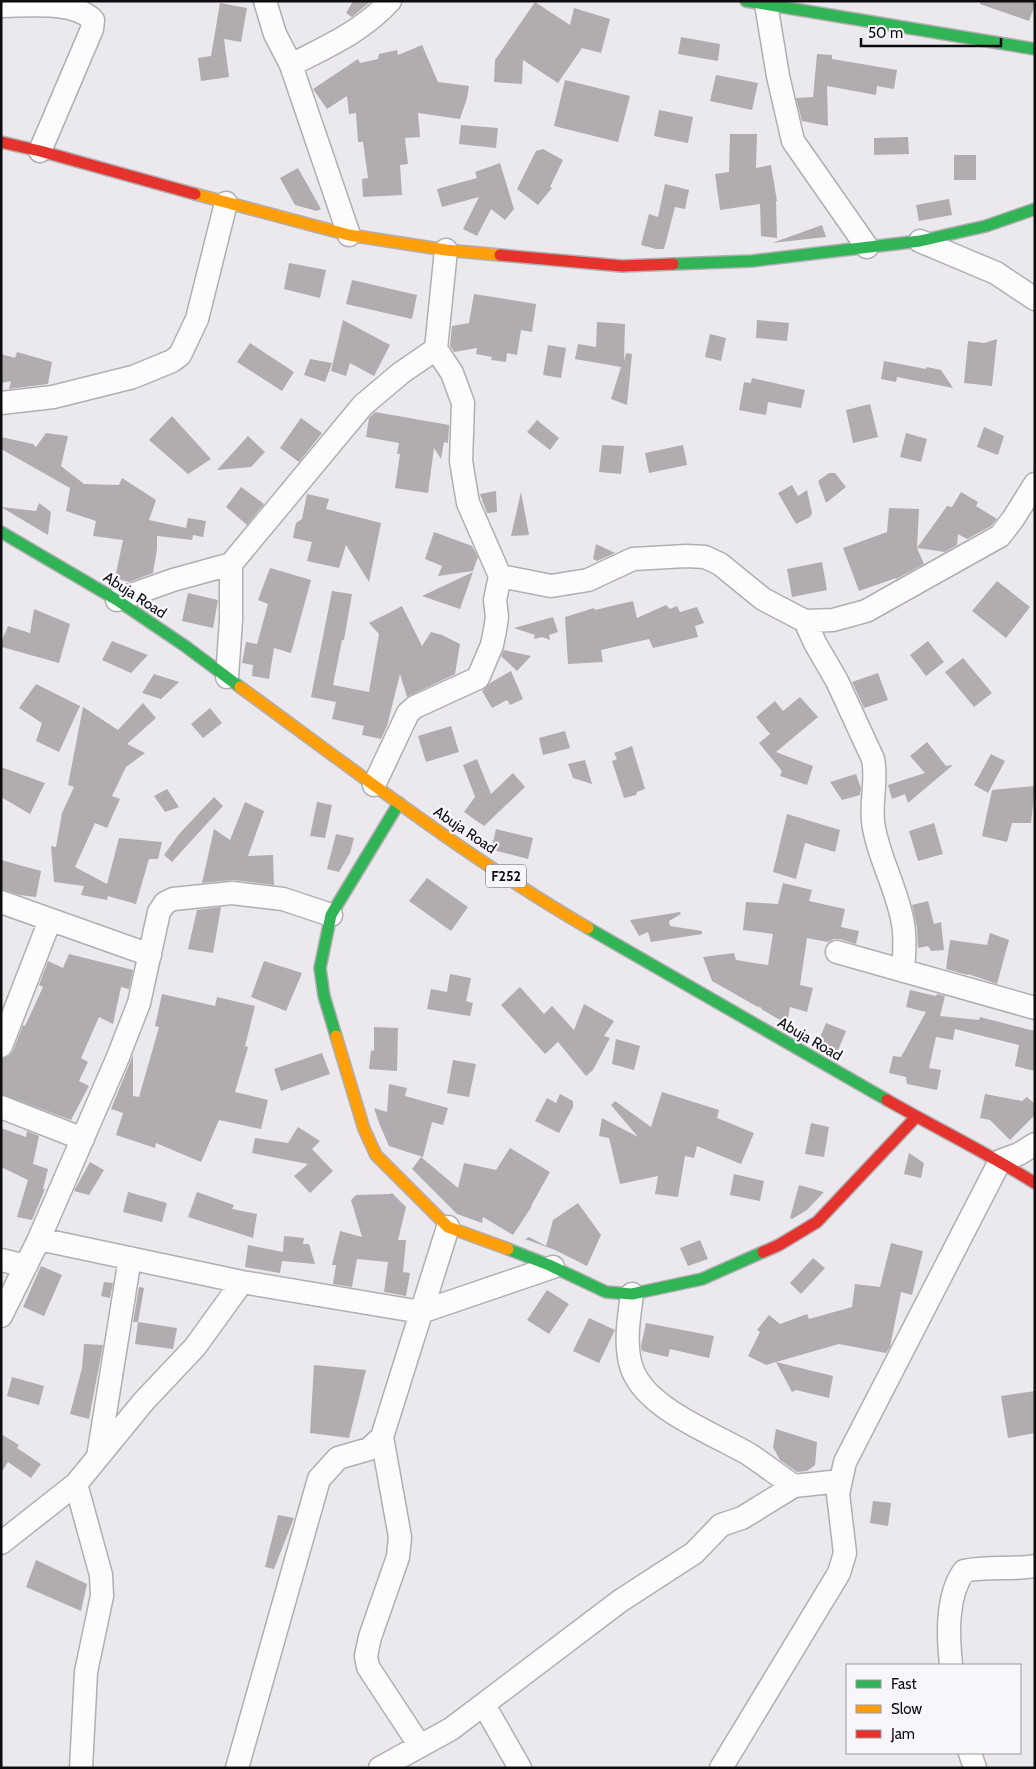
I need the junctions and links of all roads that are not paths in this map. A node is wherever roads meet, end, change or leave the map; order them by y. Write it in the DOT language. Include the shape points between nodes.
graph roads {
  1 [pos="265,1"];
  2 [pos="390,1"];
  3 [pos="773,4"];
  4 [pos="1,6"];
  5 [pos="1035,50"];
  6 [pos="291,66"];
  7 [pos="1,142"];
  8 [pos="40,151"];
  9 [pos="226,204"];
  10 [pos="1035,209"];
  11 [pos="349,235"];
  12 [pos="920,241"];
  13 [pos="866,247"];
  14 [pos="446,250"];
  15 [pos="1035,299"];
  16 [pos="436,349"];
  17 [pos="1,403"];
  18 [pos="1035,484"];
  19 [pos="1,532"];
  20 [pos="231,564"];
  21 [pos="500,576"];
  22 [pos="117,600"];
  23 [pos="805,621"];
  24 [pos="227,677"];
  25 [pos="374,785"];
  26 [pos="398,803"];
  27 [pos="1,902"];
  28 [pos="331,915"];
  29 [pos="50,920"];
  30 [pos="837,952"];
  31 [pos="150,955"];
  32 [pos="903,971"];
  33 [pos="1035,1008"];
  34 [pos="1,1046"];
  35 [pos="1,1108"];
  36 [pos="916,1117"];
  37 [pos="82,1139"];
  38 [pos="1035,1144"];
  39 [pos="1000,1161"];
  40 [pos="1035,1183"];
  41 [pos="448,1227"];
  42 [pos="39,1239"];
  43 [pos="130,1258"];
  44 [pos="1,1260"];
  45 [pos="26,1266"];
  46 [pos="553,1267"];
  47 [pos="242,1282"];
  48 [pos="632,1294"];
  49 [pos="421,1312"];
  50 [pos="1,1316"];
  51 [pos="382,1437"];
  52 [pos="97,1458"];
  53 [pos="841,1481"];
  54 [pos="76,1484"];
  55 [pos="794,1486"];
  56 [pos="1,1543"];
  57 [pos="1035,1566"];
  58 [pos="951,1664"];
  59 [pos="484,1705"];
  60 [pos="420,1746"];
  61 [pos="970,1754"];
  62 [pos="81,1768"];
  63 [pos="237,1768"];
  64 [pos="380,1768"];
  65 [pos="520,1768"];
  66 [pos="721,1768"];
  67 [pos="975,1768"];
  1 -- 6 [label="street" via="275,34"];
  2 -- 6 [label="street" via="361,27"];
  3 -- 5 [label="street"];
  3 -- 13 [label="street" via="778,76 793,141"];
  4 -- 8 [label="street" via="75,7 93,20"];
  6 -- 11 [label="street"];
  7 -- 8 [label="street"];
  8 -- 9 [label="street"];
  9 -- 11 [label="street"];
  9 -- 17 [label="street" via="196,319 180,355 133,377 54,397"];
  10 -- 12 [label="street" via="986,226"];
  11 -- 14 [label="street"];
  12 -- 13 [label="street"];
  12 -- 15 [label="street" via="996,273"];
  13 -- 14 [label="street" via="752,261 622,266"];
  14 -- 16 [label="street"];
  16 -- 20 [label="street" via="401,373 364,405"];
  16 -- 21 [label="street" via="452,373 463,402 461,461 468,503"];
  18 -- 23 [label="street" via="1000,536 866,611 833,620"];
  19 -- 22 [label="street, Abuja Road / F252"];
  20 -- 22 [label="street"];
  20 -- 24 [label="street"];
  21 -- 23 [label="street" via="552,586 588,580 633,559 705,557 720,564 763,599"];
  21 -- 25 [label="street" via="495,600 494,638 478,678 408,713"];
  22 -- 24 [label="street, Abuja Road / F252"];
  23 -- 32 [label="street" via="837,681 876,769 873,828 903,922"];
  24 -- 25 [label="street, Abuja Road / F252"];
  25 -- 26 [label="street, Abuja Road / F252"];
  26 -- 28 [label="street"];
  26 -- 36 [label="street, Abuja Road / F252" via="558,910"];
  27 -- 29 [label="street"];
  28 -- 31 [label="street" via="283,900 232,893 173,899 165,903 159,912"];
  28 -- 41 [label="street" via="321,977 364,1129 376,1155"];
  29 -- 31 [label="street"];
  29 -- 34 [label="street"];
  30 -- 32 [label="street"];
  31 -- 37 [label="street" via="139,1003"];
  32 -- 33 [label="street"];
  35 -- 37 [label="street"];
  36 -- 39 [label="street, Abuja Road / F252"];
  36 -- 48 [label="street" via="818,1222 779,1245 702,1279"];
  37 -- 42 [label="street"];
  38 -- 39 [label="street"];
  39 -- 40 [label="street, Abuja Road / F252"];
  39 -- 53 [label="street" via="845,1462"];
  41 -- 46 [label="street"];
  41 -- 49 [label="street"];
  42 -- 43 [label="street"];
  42 -- 45 [label="street"];
  43 -- 47 [label="street"];
  43 -- 52 [label="street"];
  44 -- 45 [label="street"];
  45 -- 50 [label="street"];
  46 -- 48 [label="street" via="606,1292"];
  46 -- 49 [label="street"];
  47 -- 49 [label="street"];
  47 -- 52 [label="street" via="195,1347"];
  48 -- 55 [label="street" via="627,1329 630,1364 643,1388 681,1419 750,1455"];
  49 -- 51 [label="street"];
  51 -- 60 [label="street" via="400,1538 398,1557 366,1656 368,1667"];
  51 -- 63 [label="street" via="369,1448 338,1458 319,1479"];
  52 -- 54 [label="street"];
  53 -- 55 [label="street"];
  53 -- 66 [label="street" via="838,1494 845,1553 839,1573"];
  54 -- 56 [label="street"];
  54 -- 62 [label="street" via="101,1575 102,1596 86,1672"];
  55 -- 59 [label="street" via="742,1518 721,1525 694,1553 620,1601"];
  57 -- 58 [label="street" via="964,1572 959,1578 950,1619"];
  59 -- 60 [label="street"];
  59 -- 65 [label="street"];
  60 -- 64 [label="street"];
  61 -- 67 [label="street"];
}
